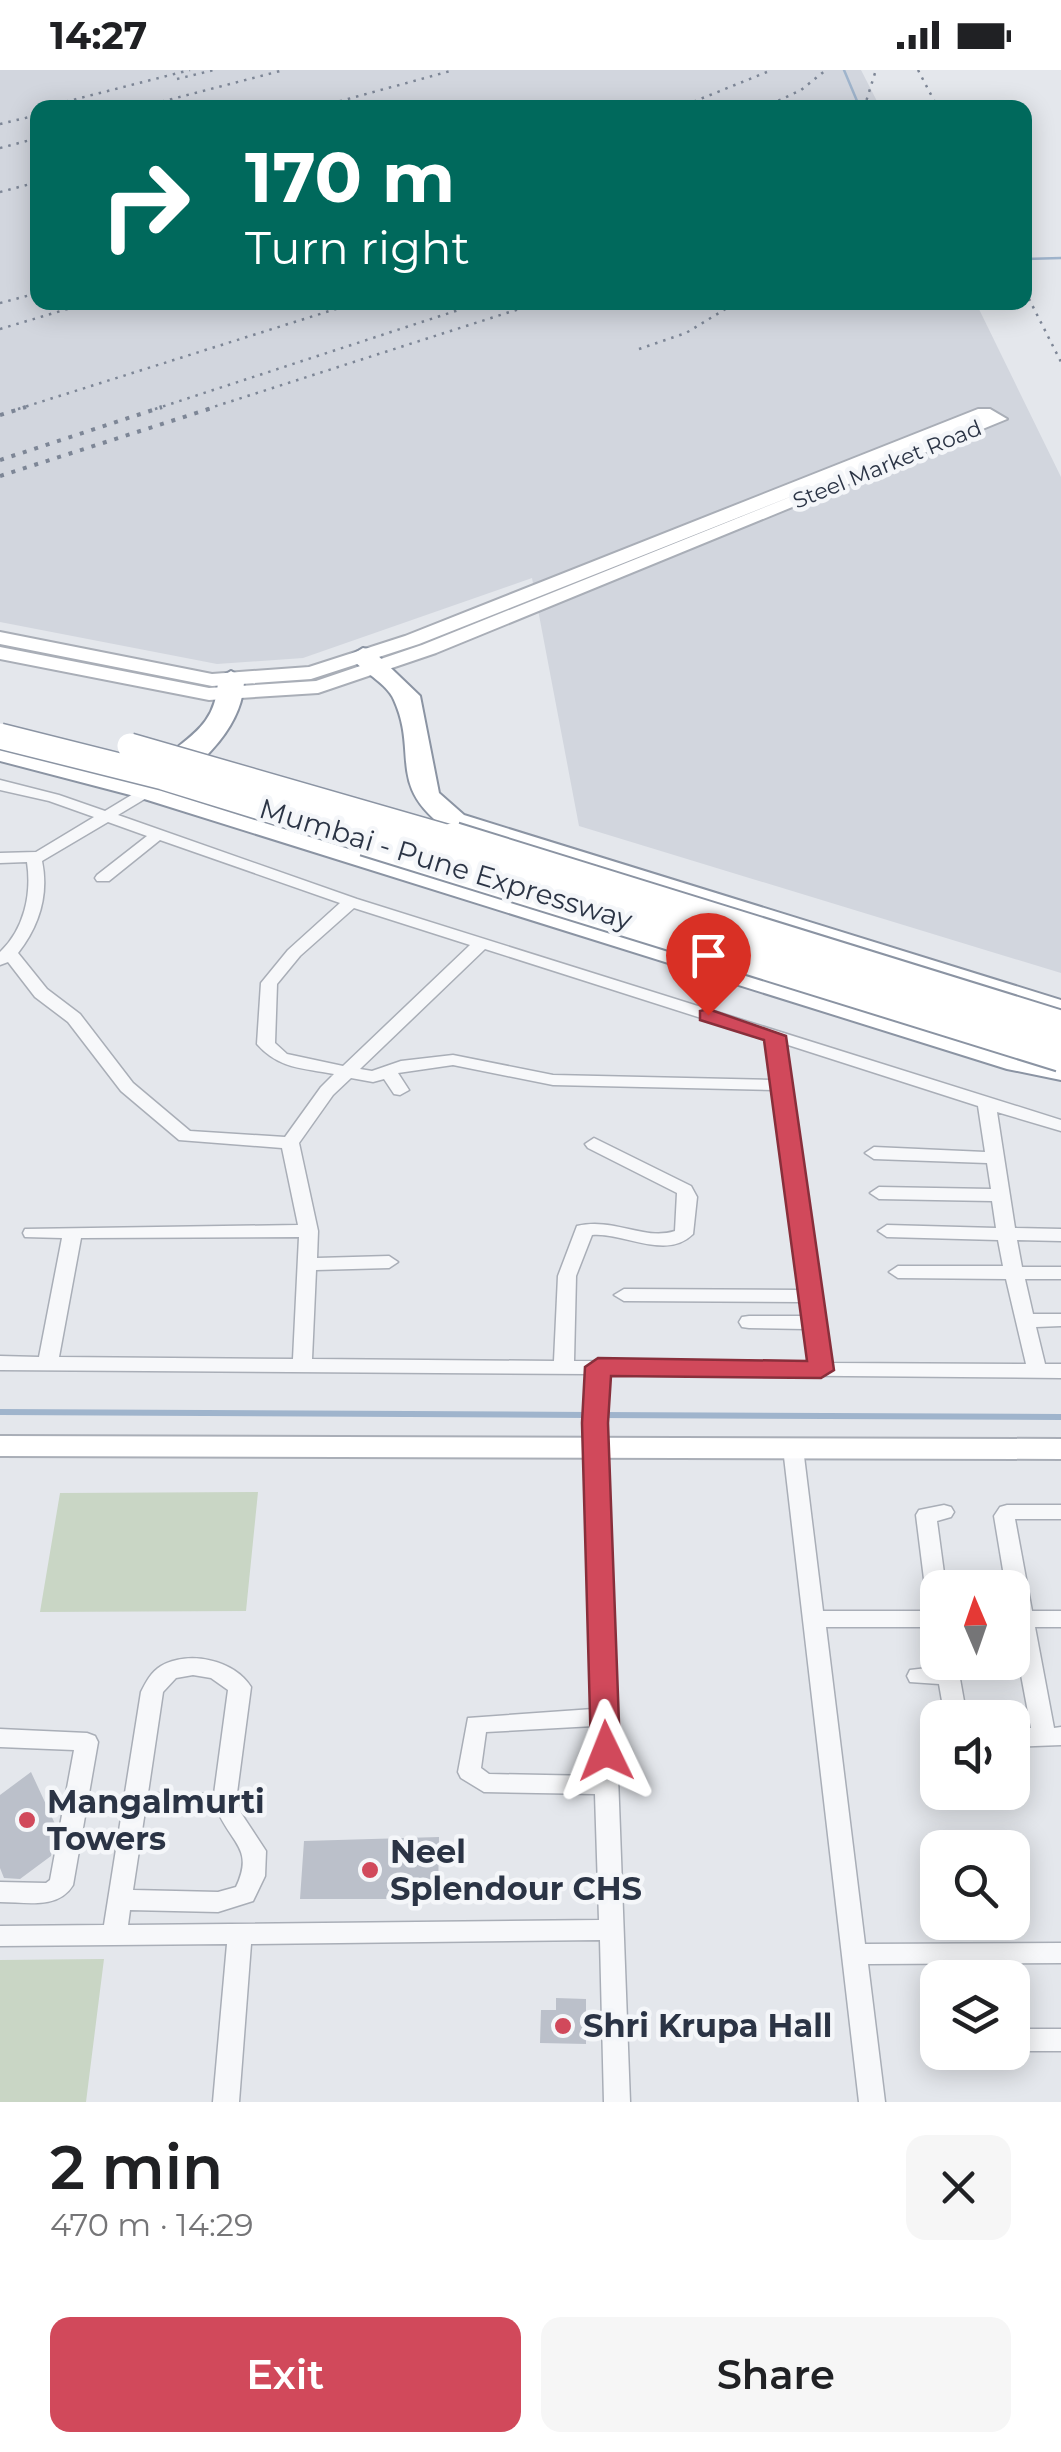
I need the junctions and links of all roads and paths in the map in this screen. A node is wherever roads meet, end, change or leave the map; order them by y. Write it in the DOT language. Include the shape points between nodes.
graph roads {
  1 [pos="0,638"];
  2 [pos="0,653"];
  3 [pos="371,661"];
  4 [pos="232,686"];
  5 [pos="0,713"];
  6 [pos="0,736"];
  7 [pos="0,753"];
  8 [pos="0,785"];
  9 [pos="148,791"];
  10 [pos="102,816"];
  11 [pos="159,834"];
  12 [pos="0,858"];
  13 [pos="34,860"];
  14 [pos="104,878"];
  15 [pos="351,902"];
  16 [pos="482,943"];
  17 [pos="5,957"];
  18 [pos="1061,1010"];
  19 [pos="1061,1027"];
  20 [pos="775,1036"];
  21 [pos="1061,1055"];
  22 [pos="1061,1070"];
  23 [pos="389,1073"];
  24 [pos="346,1075"];
  25 [pos="782,1085"];
  26 [pos="400,1090"];
  27 [pos="987,1104"];
  28 [pos="1061,1126"];
  29 [pos="290,1143"];
  30 [pos="594,1144"];
  31 [pos="874,1154"];
  32 [pos="995,1158"];
  33 [pos="879,1194"];
  34 [pos="1000,1195"];
  35 [pos="309,1231"];
  36 [pos="887,1231"];
  37 [pos="73,1232"];
  38 [pos="1006,1233"];
  39 [pos="32,1234"];
  40 [pos="1061,1235"];
  41 [pos="389,1262"];
  42 [pos="309,1264"];
  43 [pos="898,1272"];
  44 [pos="1014,1273"];
  45 [pos="1061,1273"];
  46 [pos="624,1295"];
  47 [pos="812,1296"];
  48 [pos="1061,1320"];
  49 [pos="1026,1321"];
  50 [pos="750,1322"];
  51 [pos="816,1324"];
  52 [pos="0,1363"];
  53 [pos="48,1363"];
  54 [pos="302,1365"];
  55 [pos="564,1366"];
  56 [pos="598,1367"];
  57 [pos="821,1370"];
  58 [pos="1037,1371"];
  59 [pos="1061,1371"];
  60 [pos="595,1435"];
  61 [pos="0,1446"];
  62 [pos="793,1448"];
  63 [pos="1061,1449"];
  64 [pos="944,1512"];
  65 [pos="1061,1512"];
  66 [pos="933,1570"];
  67 [pos="1010,1570"];
  68 [pos="814,1619"];
  69 [pos="920,1619"];
  70 [pos="1030,1619"];
  71 [pos="1061,1619"];
  72 [pos="1030,1663"];
  73 [pos="604,1717"];
  74 [pos="1053,1736"];
  75 [pos="0,1738"];
  76 [pos="607,1784"];
  77 [pos="135,1802"];
  78 [pos="226,1804"];
  79 [pos="0,1892"];
  80 [pos="120,1900"];
  81 [pos="611,1930"];
  82 [pos="240,1934"];
  83 [pos="114,1935"];
  84 [pos="0,1936"];
  85 [pos="1061,1953"];
  86 [pos="854,1954"];
  87 [pos="1030,2040"];
  88 [pos="1061,2040"];
  89 [pos="226,2102"];
  90 [pos="617,2102"];
  91 [pos="872,2102"];
  1 -- 4 [label="street, Steel Market Road"];
  2 -- 4 [label="street, Steel Market Road" via="209,694"];
  3 -- 3 [label="street, Steel Market Road" via="984,413 998,419"];
  3 -- 4 [label="street, Steel Market Road"];
  3 -- 18 [label="highway" via="412,709 422,782 431,804 454,821"];
  4 -- 9 [label="highway" via="221,722"];
  5 -- 19 [label="highway, Mumbai - Pune Expressway, bridge" via="257,780"];
  6 -- 21 [label="highway, Mumbai - Pune Expressway, bridge" via="383,843"];
  7 -- 9 [label="highway"];
  8 -- 10 [label="street"];
  9 -- 10 [label="street"];
  9 -- 22 [label="highway"];
  10 -- 11 [label="street"];
  10 -- 13 [label="street"];
  11 -- 14 [label="street"];
  11 -- 15 [label="street"];
  12 -- 13 [label="street"];
  13 -- 17 [label="street" via="38,888 22,935"];
  15 -- 16 [label="street"];
  15 -- 24 [label="street" via="277,971 265,996 271,1052"];
  16 -- 20 [label="street"];
  16 -- 24 [label="street"];
  17 -- 29 [label="street" via="74,1018 127,1087 185,1136"];
  20 -- 25 [label="street"];
  20 -- 27 [label="street"];
  23 -- 24 [label="street"];
  23 -- 25 [label="street" via="453,1060 552,1080"];
  23 -- 26 [label="street"];
  24 -- 29 [label="street"];
  25 -- 47 [label="street"];
  27 -- 28 [label="street"];
  27 -- 32 [label="street"];
  29 -- 35 [label="street"];
  30 -- 55 [label="street" via="684,1190 686,1223 684,1234 666,1241 598,1226 584,1230 567,1276"];
  31 -- 32 [label="street"];
  32 -- 34 [label="street"];
  33 -- 34 [label="street"];
  34 -- 38 [label="street"];
  35 -- 37 [label="street"];
  35 -- 42 [label="street"];
  36 -- 38 [label="street"];
  37 -- 39 [label="street"];
  37 -- 53 [label="street"];
  38 -- 40 [label="street"];
  38 -- 44 [label="street"];
  41 -- 42 [label="street"];
  42 -- 54 [label="street"];
  43 -- 44 [label="street"];
  44 -- 45 [label="street"];
  44 -- 49 [label="street"];
  46 -- 47 [label="street"];
  47 -- 51 [label="street"];
  48 -- 49 [label="street"];
  49 -- 58 [label="street"];
  50 -- 51 [label="street"];
  51 -- 57 [label="street"];
  52 -- 53 [label="street"];
  53 -- 54 [label="street"];
  54 -- 55 [label="street"];
  55 -- 56 [label="street"];
  56 -- 57 [label="street"];
  56 -- 60 [label="street"];
  57 -- 58 [label="street"];
  58 -- 59 [label="street"];
  60 -- 61 [label="street"];
  60 -- 62 [label="street"];
  60 -- 73 [label="street"];
  62 -- 63 [label="street"];
  62 -- 68 [label="street"];
  64 -- 66 [label="street" via="926,1514"];
  65 -- 67 [label="street" via="1006,1512"];
  68 -- 69 [label="street"];
  68 -- 86 [label="street"];
  70 -- 71 [label="street"];
  72 -- 74 [label="street"];
  73 -- 76 [label="street"];
  73 -- 76 [label="street" via="476,1724 469,1772 484,1783"];
  75 -- 79 [label="street" via="87,1742 60,1886 51,1893"];
  76 -- 81 [label="street"];
  77 -- 78 [label="street"];
  77 -- 78 [label="street" via="154,1686 174,1670 199,1667 229,1674 240,1687"];
  77 -- 80 [label="street"];
  78 -- 80 [label="street" via="255,1851 245,1894 218,1902"];
  80 -- 83 [label="street"];
  81 -- 82 [label="street"];
  81 -- 90 [label="street"];
  82 -- 83 [label="street"];
  82 -- 89 [label="street"];
  83 -- 84 [label="street"];
  85 -- 86 [label="street"];
  86 -- 91 [label="street"];
  87 -- 88 [label="street"];
}
